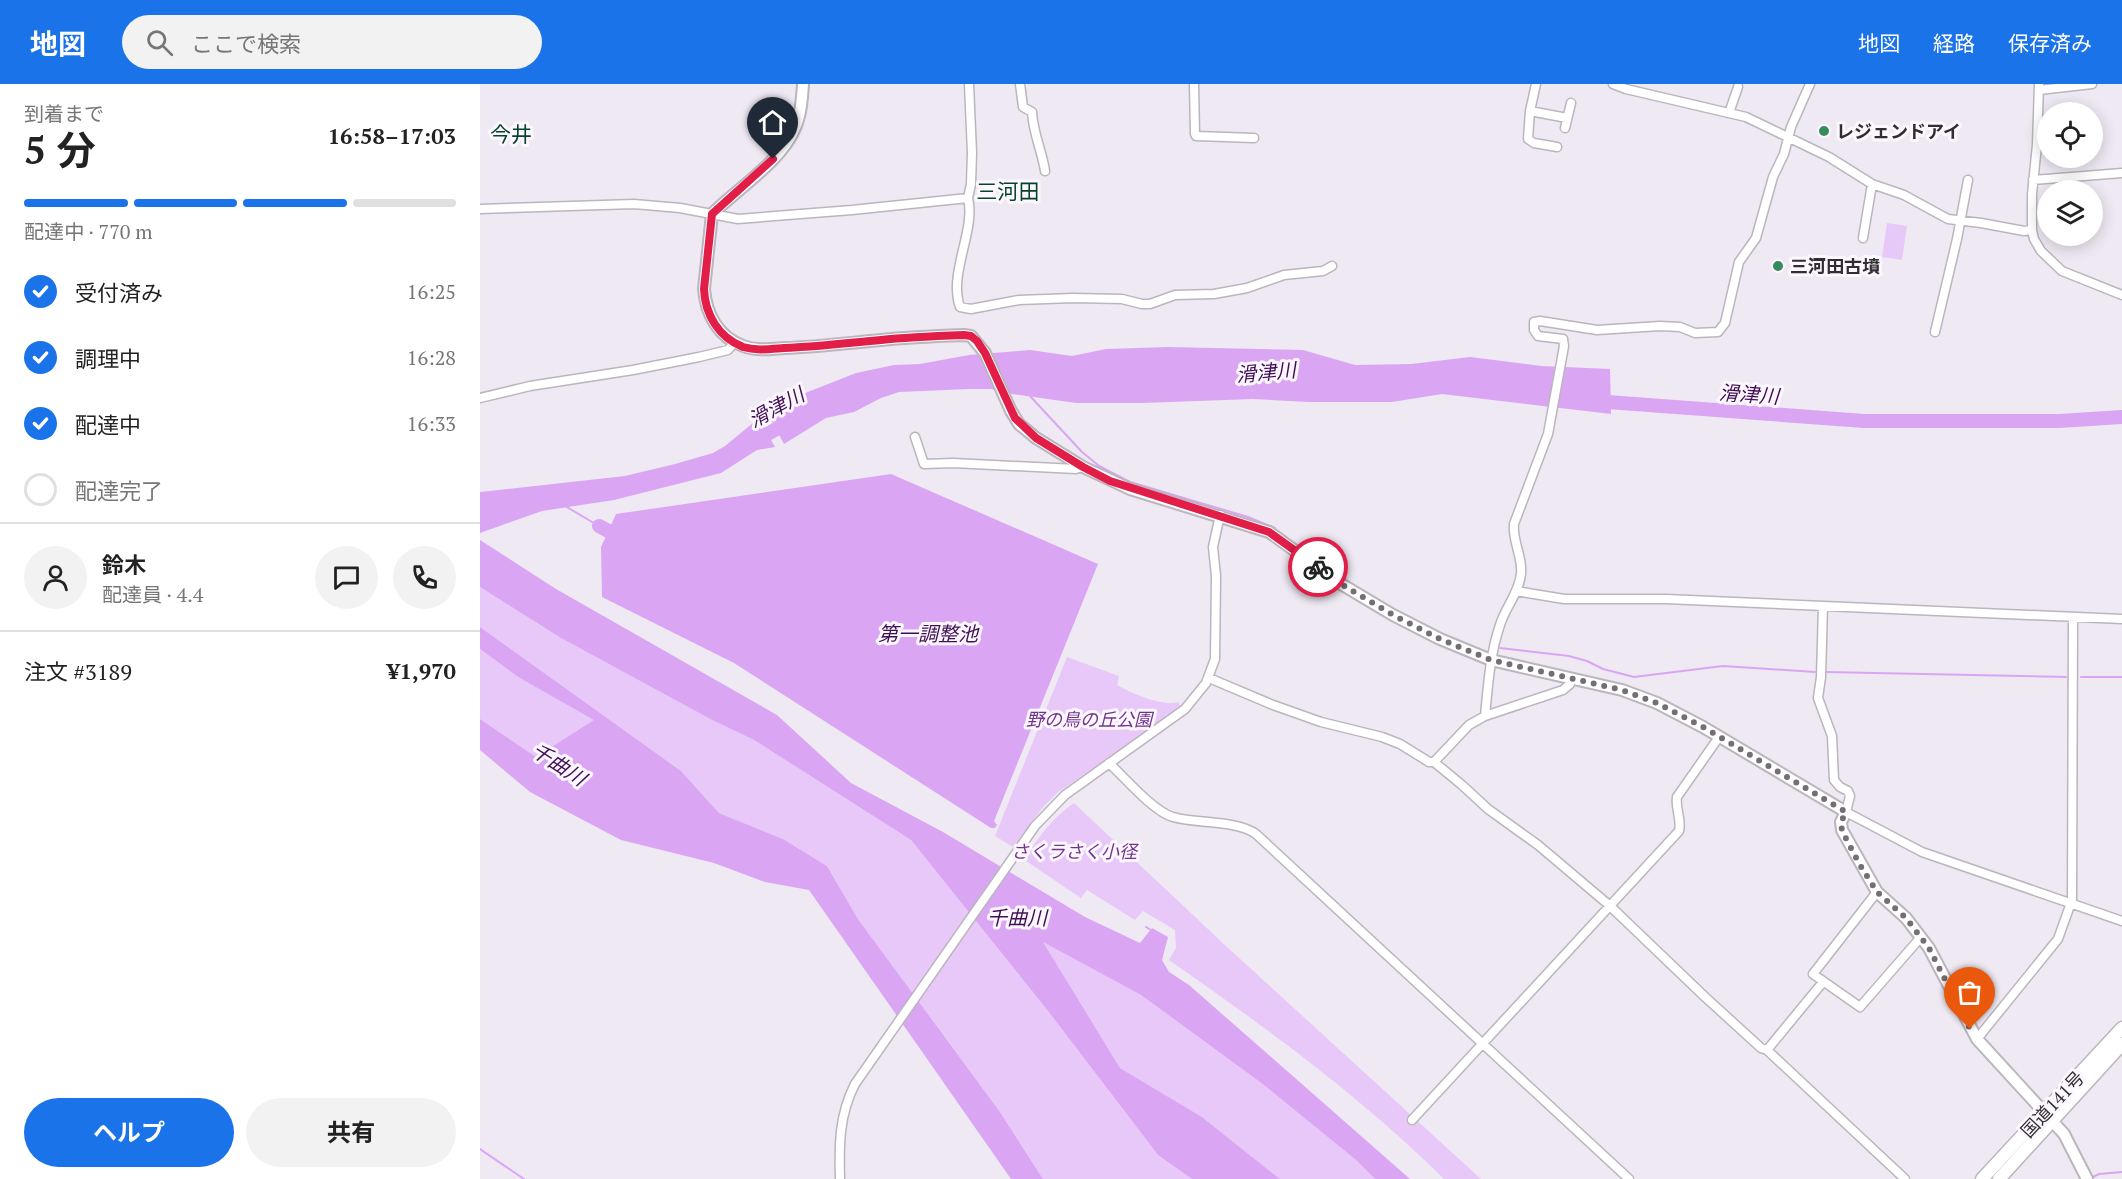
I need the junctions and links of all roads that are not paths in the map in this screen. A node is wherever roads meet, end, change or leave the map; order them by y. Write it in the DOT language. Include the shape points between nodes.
graph roads {
  1 [pos="802,84"];
  2 [pos="969,84"];
  3 [pos="1020,84"];
  4 [pos="1194,84"];
  5 [pos="1536,84"];
  6 [pos="1613,84"];
  7 [pos="1810,84"];
  8 [pos="2092,84"];
  9 [pos="1738,87"];
  10 [pos="2039,87"];
  11 [pos="1571,103"];
  12 [pos="1530,111"];
  13 [pos="1729,112"];
  14 [pos="1567,118"];
  15 [pos="1565,128"];
  16 [pos="1789,137"];
  17 [pos="1254,138"];
  18 [pos="1557,147"];
  19 [pos="1045,171"];
  20 [pos="2122,172"];
  21 [pos="1968,180"];
  22 [pos="2033,180"];
  23 [pos="1872,184"];
  24 [pos="968,198"];
  25 [pos="480,209"];
  26 [pos="712,214"];
  27 [pos="1961,222"];
  28 [pos="2032,230"];
  29 [pos="1863,238"];
  30 [pos="1332,266"];
  31 [pos="2122,295"];
  32 [pos="1935,332"];
  33 [pos="734,343"];
  34 [pos="480,398"];
  35 [pos="915,437"];
  36 [pos="1083,467"];
  37 [pos="1220,515"];
  38 [pos="1516,591"];
  39 [pos="1823,606"];
  40 [pos="2073,617"];
  41 [pos="2122,619"];
  42 [pos="1491,660"];
  43 [pos="1209,678"];
  44 [pos="1571,679"];
  45 [pos="1485,716"];
  46 [pos="1719,737"];
  47 [pos="1434,762"];
  48 [pos="1109,763"];
  49 [pos="1846,812"];
  50 [pos="1877,892"];
  51 [pos="2071,903"];
  52 [pos="1609,904"];
  53 [pos="2122,921"];
  54 [pos="1921,937"];
  55 [pos="1823,982"];
  56 [pos="2122,1028"];
  57 [pos="1977,1040"];
  58 [pos="1482,1043"];
  59 [pos="2122,1044"];
  60 [pos="1767,1050"];
  61 [pos="2048,1116"];
  62 [pos="1412,1120"];
  63 [pos="840,1179"];
  64 [pos="1629,1179"];
  65 [pos="1905,1179"];
  66 [pos="1982,1179"];
  67 [pos="1999,1179"];
  68 [pos="2087,1179"];
  1 -- 26 [label="main road" via="799,116 789,140"];
  2 -- 24 [label="street" via="972,153"];
  3 -- 19 [label="street" via="1023,107 1032,112"];
  4 -- 17 [label="street" via="1196,136"];
  5 -- 12 [label="street"];
  6 -- 13 [label="street"];
  7 -- 16 [label="street"];
  8 -- 10 [label="street"];
  9 -- 13 [label="street"];
  10 -- 22 [label="street"];
  11 -- 14 [label="street"];
  12 -- 14 [label="street"];
  12 -- 18 [label="street" via="1528,139"];
  13 -- 16 [label="street"];
  14 -- 15 [label="street"];
  16 -- 23 [label="street"];
  16 -- 38 [label="street" via="1756,238 1739,262 1725,323 1718,332 1695,333 1660,326 1597,330 1534,322 1538,336 1563,339 1564,346 1548,434 1514,524 1522,572"];
  20 -- 22 [label="street"];
  21 -- 27 [label="street"];
  22 -- 28 [label="street"];
  23 -- 27 [label="street"];
  23 -- 29 [label="street"];
  24 -- 26 [label="street" via="738,219"];
  24 -- 30 [label="street" via="958,293 960,308 1073,298 1122,299 1142,304 1176,295 1247,288 1284,275 1323,271"];
  25 -- 26 [label="street" via="634,204"];
  26 -- 33 [label="main road" via="705,300 716,325"];
  27 -- 28 [label="street"];
  27 -- 32 [label="street"];
  28 -- 31 [label="street" via="2041,251 2062,271"];
  33 -- 34 [label="street" via="728,350 699,357"];
  33 -- 36 [label="main road" via="763,350 971,336 985,353 1015,418 1031,434"];
  35 -- 36 [label="street" via="924,464"];
  36 -- 37 [label="main road" via="1130,489"];
  37 -- 42 [label="main road" via="1269,532 1341,584 1393,615"];
  37 -- 43 [label="street" via="1213,547 1216,641"];
  38 -- 39 [label="street" via="1564,599"];
  38 -- 42 [label="street" via="1500,622"];
  39 -- 40 [label="street"];
  39 -- 49 [label="street" via="1818,698 1832,736 1834,780 1850,796"];
  40 -- 41 [label="street"];
  40 -- 51 [label="street"];
  42 -- 44 [label="main road"];
  42 -- 45 [label="street"];
  43 -- 47 [label="street" via="1321,722 1382,737"];
  43 -- 48 [label="street" via="1185,709"];
  44 -- 45 [label="street" via="1563,690"];
  44 -- 46 [label="main road" via="1638,695"];
  45 -- 47 [label="street" via="1469,724"];
  46 -- 49 [label="main road"];
  46 -- 52 [label="street" via="1677,797 1679,831"];
  47 -- 52 [label="street"];
  48 -- 58 [label="street" via="1164,813 1244,827 1256,834"];
  48 -- 63 [label="street" via="1054,804 1035,826 873,1057 850,1094 842,1116"];
  49 -- 50 [label="main road" via="1842,831"];
  49 -- 51 [label="street" via="1922,852"];
  50 -- 54 [label="main road" via="1894,905"];
  50 -- 55 [label="street" via="1813,974"];
  51 -- 53 [label="street"];
  51 -- 57 [label="street" via="2058,939"];
  52 -- 58 [label="street"];
  52 -- 60 [label="street" via="1712,1004"];
  54 -- 55 [label="street" via="1860,1007"];
  54 -- 57 [label="main road"];
  55 -- 60 [label="street"];
  56 -- 61 [label="highway, 国道141号" via="2060,1096"];
  57 -- 61 [label="main road"];
  58 -- 62 [label="street"];
  58 -- 64 [label="street"];
  59 -- 61 [label="highway, 国道141号"];
  60 -- 65 [label="street"];
  61 -- 66 [label="highway, 国道141号"];
  61 -- 67 [label="highway, 国道141号"];
  61 -- 68 [label="main road" via="2064,1134"];
}
